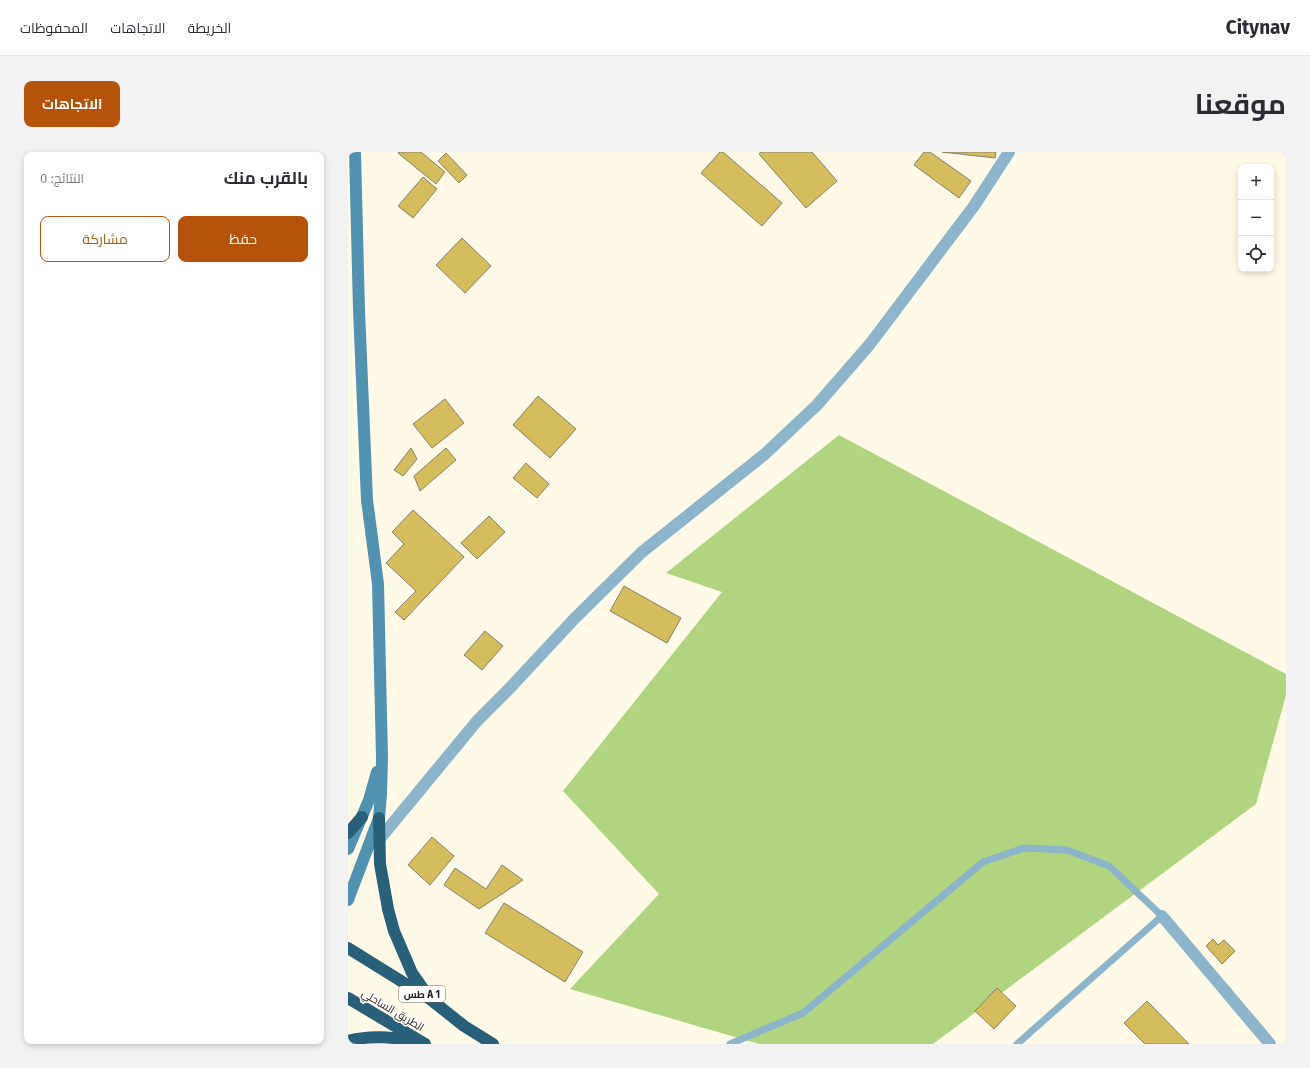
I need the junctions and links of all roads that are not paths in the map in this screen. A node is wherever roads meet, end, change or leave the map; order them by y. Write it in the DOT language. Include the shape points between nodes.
graph roads {
  1 [pos="355,152"];
  2 [pos="1009,152"];
  3 [pos="382,758"];
  4 [pos="362,817"];
  5 [pos="378,818"];
  6 [pos="348,833"];
  7 [pos="378,842"];
  8 [pos="348,849"];
  9 [pos="348,900"];
  10 [pos="1162,916"];
  11 [pos="348,948"];
  12 [pos="348,998"];
  13 [pos="430,999"];
  14 [pos="348,1040"];
  15 [pos="417,1044"];
  16 [pos="425,1044"];
  17 [pos="493,1044"];
  18 [pos="730,1044"];
  19 [pos="1017,1044"];
  20 [pos="1270,1044"];
  1 -- 3 [label="street" via="367,500 378,584"];
  2 -- 7 [label="street" via="974,206 870,344 817,405 765,454 642,552 575,618 477,721"];
  3 -- 4 [label="street"];
  3 -- 5 [label="street"];
  4 -- 6 [label="highway"];
  4 -- 8 [label="street"];
  5 -- 7 [label="highway"];
  5 -- 9 [label="street"];
  7 -- 13 [label="highway" via="383,887 394,931 412,973"];
  10 -- 18 [label="lane" via="1109,866 1067,850 1024,848 983,862 803,1013"];
  10 -- 19 [label="lane"];
  10 -- 20 [label="street"];
  11 -- 13 [label="highway, طس A 1"];
  12 -- 16 [label="highway, الطريق الساحلي"];
  13 -- 17 [label="highway, طس A 1" via="464,1026"];
  14 -- 15 [label="highway" via="384,1037"];
}
